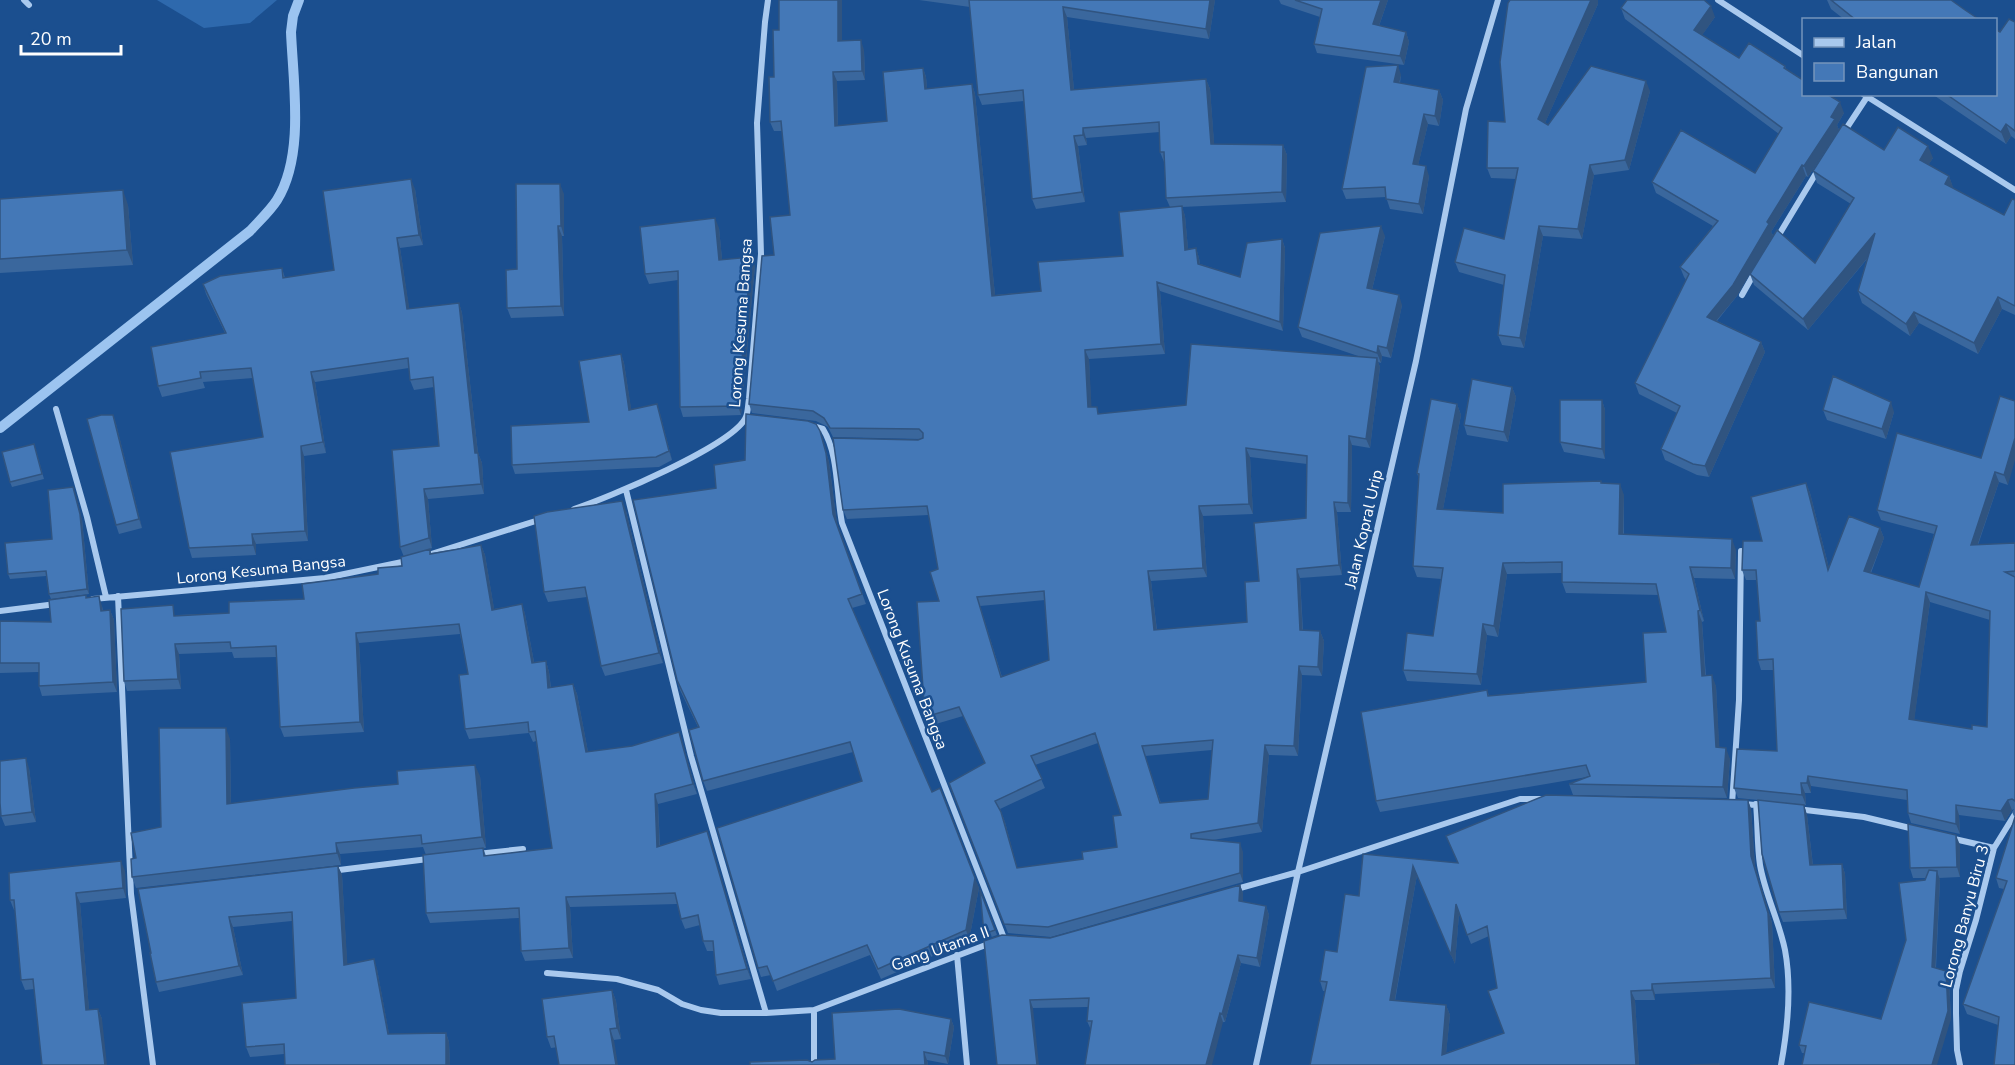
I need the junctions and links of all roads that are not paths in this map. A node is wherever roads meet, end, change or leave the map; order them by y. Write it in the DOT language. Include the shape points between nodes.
graph roads {
  1 [pos="768,0"];
  2 [pos="1498,0"];
  3 [pos="1718,0"];
  4 [pos="1802,55"];
  5 [pos="1865,96"];
  6 [pos="1841,136"];
  7 [pos="1821,166"];
  8 [pos="2015,190"];
  9 [pos="1772,245"];
  10 [pos="1760,265"];
  11 [pos="1742,295"];
  12 [pos="56,409"];
  13 [pos="746,418"];
  14 [pos="756,419"];
  15 [pos="799,424"];
  16 [pos="829,442"];
  17 [pos="841,442"];
  18 [pos="626,490"];
  19 [pos="568,511"];
  20 [pos="547,518"];
  21 [pos="1741,550"];
  22 [pos="118,596"];
  23 [pos="106,597"];
  24 [pos="83,601"];
  25 [pos="59,604"];
  26 [pos="0,611"];
  27 [pos="1543,799"];
  28 [pos="1721,803"];
  29 [pos="1732,804"];
  30 [pos="1756,804"];
  31 [pos="1777,807"];
  32 [pos="1788,808"];
  33 [pos="2015,814"];
  34 [pos="1918,830"];
  35 [pos="1939,835"];
  36 [pos="1994,848"];
  37 [pos="523,849"];
  38 [pos="466,855"];
  39 [pos="432,859"];
  40 [pos="319,872"];
  41 [pos="1298,872"];
  42 [pos="1231,891"];
  43 [pos="141,893"];
  44 [pos="131,894"];
  45 [pos="1004,938"];
  46 [pos="1012,939"];
  47 [pos="957,955"];
  48 [pos="547,973"];
  49 [pos="814,1010"];
  50 [pos="766,1013"];
  51 [pos="153,1065"];
  52 [pos="814,1065"];
  53 [pos="967,1065"];
  54 [pos="1256,1065"];
  55 [pos="1781,1065"];
  56 [pos="1960,1065"];
  1 -- 13 [label="street, Lorong Kesuma Bangsa" via="757,123 760,254"];
  2 -- 41 [label="street, Jalan Kopral Urip" via="1466,109 1416,361"];
  3 -- 4 [label="street"];
  5 -- 6 [label="street"];
  5 -- 8 [label="street"];
  7 -- 9 [label="street"];
  10 -- 11 [label="street"];
  12 -- 23 [label="street"];
  13 -- 14 [label="street"];
  13 -- 18 [label="street, Lorong Kesuma Bangsa" via="714,446"];
  15 -- 16 [label="street" via="820,427"];
  16 -- 17 [label="street"];
  16 -- 45 [label="street, Lorong Kusuma Bangsa" via="842,523"];
  18 -- 19 [label="street, Lorong Kesuma Bangsa"];
  18 -- 50 [label="street" via="691,756"];
  20 -- 22 [label="street, Lorong Kesuma Bangsa" via="405,562 325,578"];
  21 -- 29 [label="street" via="1739,700"];
  22 -- 23 [label="street, Lorong Kesuma Bangsa"];
  22 -- 44 [label="street"];
  23 -- 24 [label="street, Lorong Kesuma Bangsa"];
  25 -- 26 [label="street"];
  27 -- 41 [label="street" via="1520,799"];
  28 -- 29 [label="street"];
  29 -- 30 [label="street"];
  30 -- 31 [label="street"];
  30 -- 55 [label="street" via="1760,862 1785,948 1789,990"];
  32 -- 34 [label="street" via="1864,817"];
  33 -- 36 [label="street, Lorong Banyu Biru 3"];
  35 -- 36 [label="street"];
  36 -- 56 [label="street, Lorong Banyu Biru 3" via="1956,990"];
  37 -- 38 [label="street"];
  39 -- 40 [label="street"];
  41 -- 42 [label="street"];
  41 -- 54 [label="street, Jalan Kopral Urip"];
  43 -- 44 [label="street"];
  44 -- 51 [label="street"];
  45 -- 46 [label="street, Gang Utama II"];
  45 -- 47 [label="street, Gang Utama II"];
  47 -- 49 [label="street, Gang Utama II"];
  47 -- 53 [label="street"];
  48 -- 50 [label="street, Gang Utama II" via="617,980 658,990 700,1010"];
  49 -- 50 [label="street, Gang Utama II"];
  49 -- 52 [label="street"];
}
